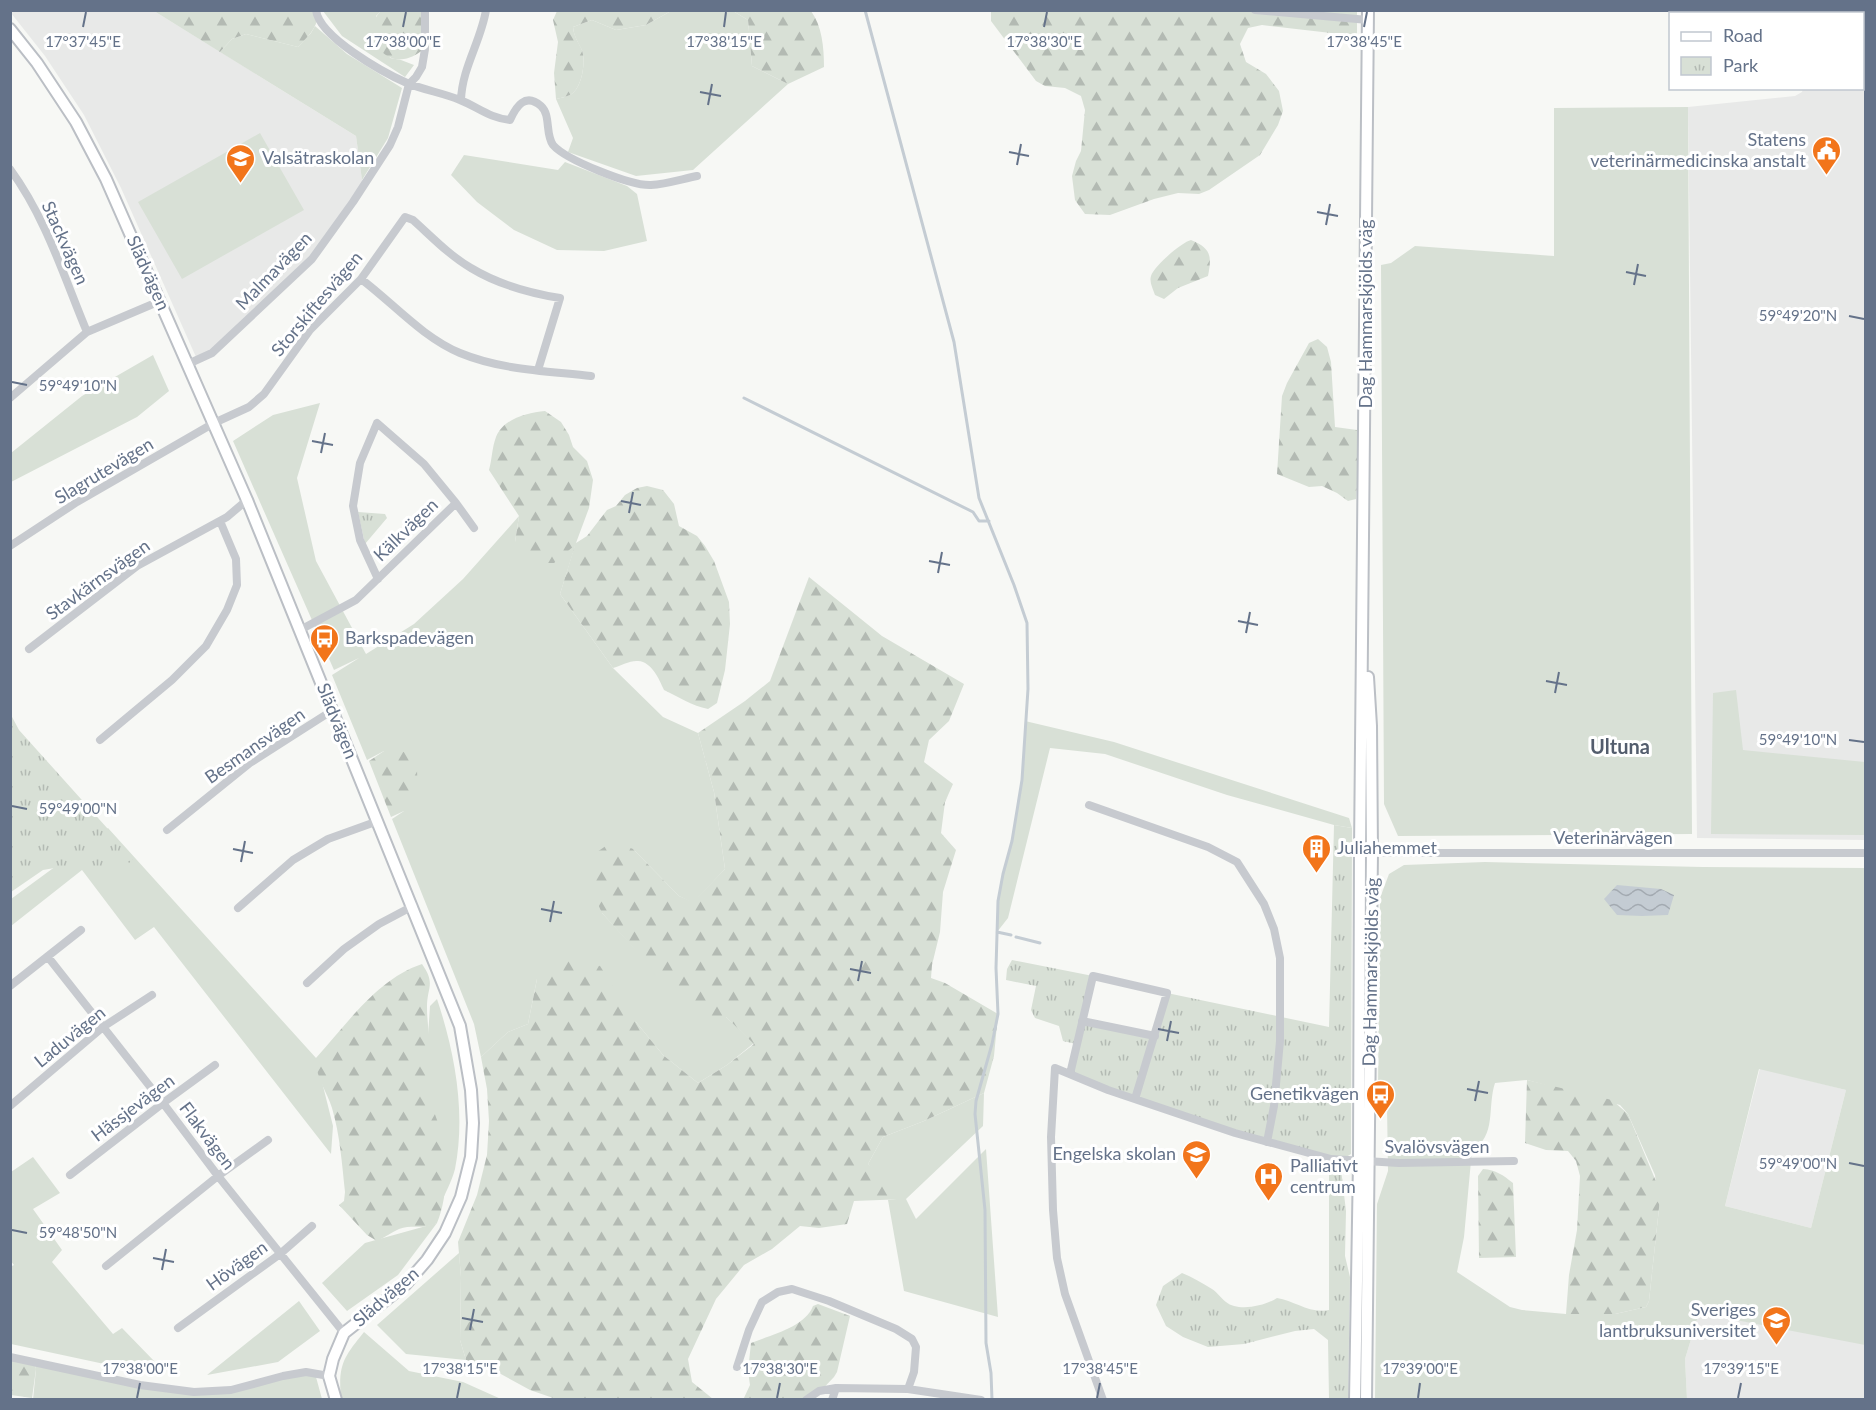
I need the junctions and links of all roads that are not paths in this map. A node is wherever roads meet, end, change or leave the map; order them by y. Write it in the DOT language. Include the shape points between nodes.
graph roads {
  1 [pos="316,10"];
  2 [pos="425,10"];
  3 [pos="486,10"];
  4 [pos="1255,10"];
  5 [pos="1368,15"];
  6 [pos="10,29"];
  7 [pos="409,84"];
  8 [pos="461,100"];
  9 [pos="10,169"];
  10 [pos="697,176"];
  11 [pos="361,279"];
  12 [pos="160,301"];
  13 [pos="87,332"];
  14 [pos="188,364"];
  15 [pos="538,370"];
  16 [pos="591,376"];
  17 [pos="10,398"];
  18 [pos="214,423"];
  19 [pos="247,500"];
  20 [pos="456,503"];
  21 [pos="220,521"];
  22 [pos="474,528"];
  23 [pos="10,546"];
  24 [pos="378,579"];
  25 [pos="1362,617"];
  26 [pos="300,630"];
  27 [pos="28,649"];
  28 [pos="333,710"];
  29 [pos="100,740"];
  30 [pos="1089,805"];
  31 [pos="378,820"];
  32 [pos="167,830"];
  33 [pos="1360,851"];
  34 [pos="1372,852"];
  35 [pos="1866,853"];
  36 [pos="413,906"];
  37 [pos="238,908"];
  38 [pos="81,930"];
  39 [pos="48,957"];
  40 [pos="308,983"];
  41 [pos="10,986"];
  42 [pos="152,995"];
  43 [pos="1082,1021"];
  44 [pos="103,1027"];
  45 [pos="1155,1036"];
  46 [pos="215,1065"];
  47 [pos="1070,1074"];
  48 [pos="1135,1099"];
  49 [pos="163,1103"];
  50 [pos="10,1106"];
  51 [pos="268,1140"];
  52 [pos="1267,1142"];
  53 [pos="1364,1161"];
  54 [pos="1514,1161"];
  55 [pos="70,1175"];
  56 [pos="218,1176"];
  57 [pos="312,1226"];
  58 [pos="280,1254"];
  59 [pos="106,1266"];
  60 [pos="178,1328"];
  61 [pos="344,1333"];
  62 [pos="10,1356"];
  63 [pos="737,1366"];
  64 [pos="329,1376"];
  65 [pos="836,1388"];
  66 [pos="908,1389"];
  67 [pos="336,1400"];
  68 [pos="806,1400"];
  69 [pos="832,1400"];
  70 [pos="981,1400"];
  71 [pos="1103,1400"];
  72 [pos="1355,1400"];
  73 [pos="1366,1400"];
  1 -- 7 [label="street" via="327,30 345,45 375,68"];
  2 -- 7 [label="street, Malmavägen" via="422,67"];
  3 -- 8 [label="street" via="461,87"];
  4 -- 5 [label="street"];
  5 -- 25 [label="main road, Dag Hammarskjölds väg"];
  6 -- 12 [label="main road, Slädvägen" via="76,122"];
  7 -- 8 [label="street"];
  7 -- 14 [label="street, Malmavägen" via="390,145 312,259 212,353"];
  8 -- 10 [label="street" via="479,111 510,120 516,106 533,101 542,106 546,115 552,144 566,155 634,183 651,185"];
  9 -- 13 [label="street, Stackvägen" via="47,232"];
  11 -- 15 [label="street" via="394,309 459,352 490,363"];
  11 -- 15 [label="street, Storskiftesvägen" via="405,217 413,220 470,268 522,291 560,298"];
  11 -- 18 [label="street, Storskiftesvägen" via="310,330 264,394 249,407"];
  12 -- 13 [label="street"];
  12 -- 14 [label="main road, Slädvägen"];
  13 -- 17 [label="street"];
  14 -- 18 [label="main road, Slädvägen"];
  15 -- 16 [label="street"];
  18 -- 19 [label="main road, Slädvägen"];
  18 -- 23 [label="street, Slagrutevägen" via="77,502"];
  19 -- 21 [label="street, Stavkärnsvägen"];
  19 -- 26 [label="main road, Slädvägen"];
  20 -- 22 [label="street, Kälkvägen"];
  20 -- 24 [label="street, Kälkvägen"];
  20 -- 24 [label="street, Kälkvägen" via="424,464 377,423 360,463 353,506 360,540"];
  21 -- 27 [label="street, Stavkärnsvägen" via="137,566"];
  21 -- 29 [label="street" via="236,559 237,585 227,610 206,646"];
  24 -- 26 [label="street, Kälkvägen" via="356,600"];
  25 -- 33 [label="main road, Dag Hammarskjölds väg"];
  25 -- 34 [label="main road, Dag Hammarskjölds väg" via="1371,726"];
  26 -- 28 [label="main road, Slädvägen"];
  28 -- 31 [label="main road, Slädvägen"];
  28 -- 32 [label="street, Besmansvägen" via="250,763"];
  30 -- 52 [label="street" via="1208,847 1237,862 1264,904 1280,958 1280,1041"];
  31 -- 36 [label="main road, Slädvägen"];
  31 -- 37 [label="street" via="328,838 292,860"];
  33 -- 34 [label="street, Veterinärvägen"];
  33 -- 53 [label="main road, Dag Hammarskjölds väg"];
  34 -- 35 [label="street, Veterinärvägen"];
  34 -- 53 [label="main road, Dag Hammarskjölds väg"];
  36 -- 40 [label="street" via="344,949"];
  36 -- 61 [label="main road, Slädvägen" via="460,1026 471,1090 471,1157 461,1197 445,1233 427,1260 406,1284"];
  38 -- 39 [label="street"];
  39 -- 41 [label="street"];
  39 -- 44 [label="street, Flakvägen"];
  42 -- 44 [label="street, Laduvägen"];
  43 -- 45 [label="street"];
  43 -- 45 [label="street" via="1093,975 1167,993"];
  43 -- 47 [label="street"];
  44 -- 49 [label="street, Flakvägen"];
  44 -- 50 [label="street, Laduvägen"];
  45 -- 48 [label="street"];
  46 -- 49 [label="street, Hässjevägen"];
  47 -- 48 [label="street"];
  47 -- 71 [label="street" via="1055,1068 1051,1137 1057,1258 1065,1294"];
  48 -- 52 [label="street"];
  49 -- 55 [label="street, Hässjevägen"];
  49 -- 56 [label="street, Flakvägen"];
  51 -- 56 [label="street"];
  52 -- 53 [label="street" via="1331,1160"];
  53 -- 54 [label="street, Svalövsvägen"];
  53 -- 72 [label="main road, Dag Hammarskjölds väg"];
  53 -- 73 [label="main road, Dag Hammarskjölds väg"];
  56 -- 58 [label="street, Flakvägen"];
  56 -- 59 [label="street"];
  57 -- 58 [label="street, Hövägen"];
  58 -- 60 [label="street, Hövägen"];
  58 -- 61 [label="street, Flakvägen"];
  61 -- 64 [label="main road, Slädvägen"];
  62 -- 64 [label="street" via="140,1385 194,1392 231,1390 306,1372"];
  63 -- 66 [label="street" via="762,1302 792,1289 829,1301 912,1339 916,1347"];
  64 -- 67 [label="main road"];
  65 -- 66 [label="street"];
  65 -- 68 [label="street" via="819,1391"];
  65 -- 69 [label="street"];
  66 -- 70 [label="street"];
}
